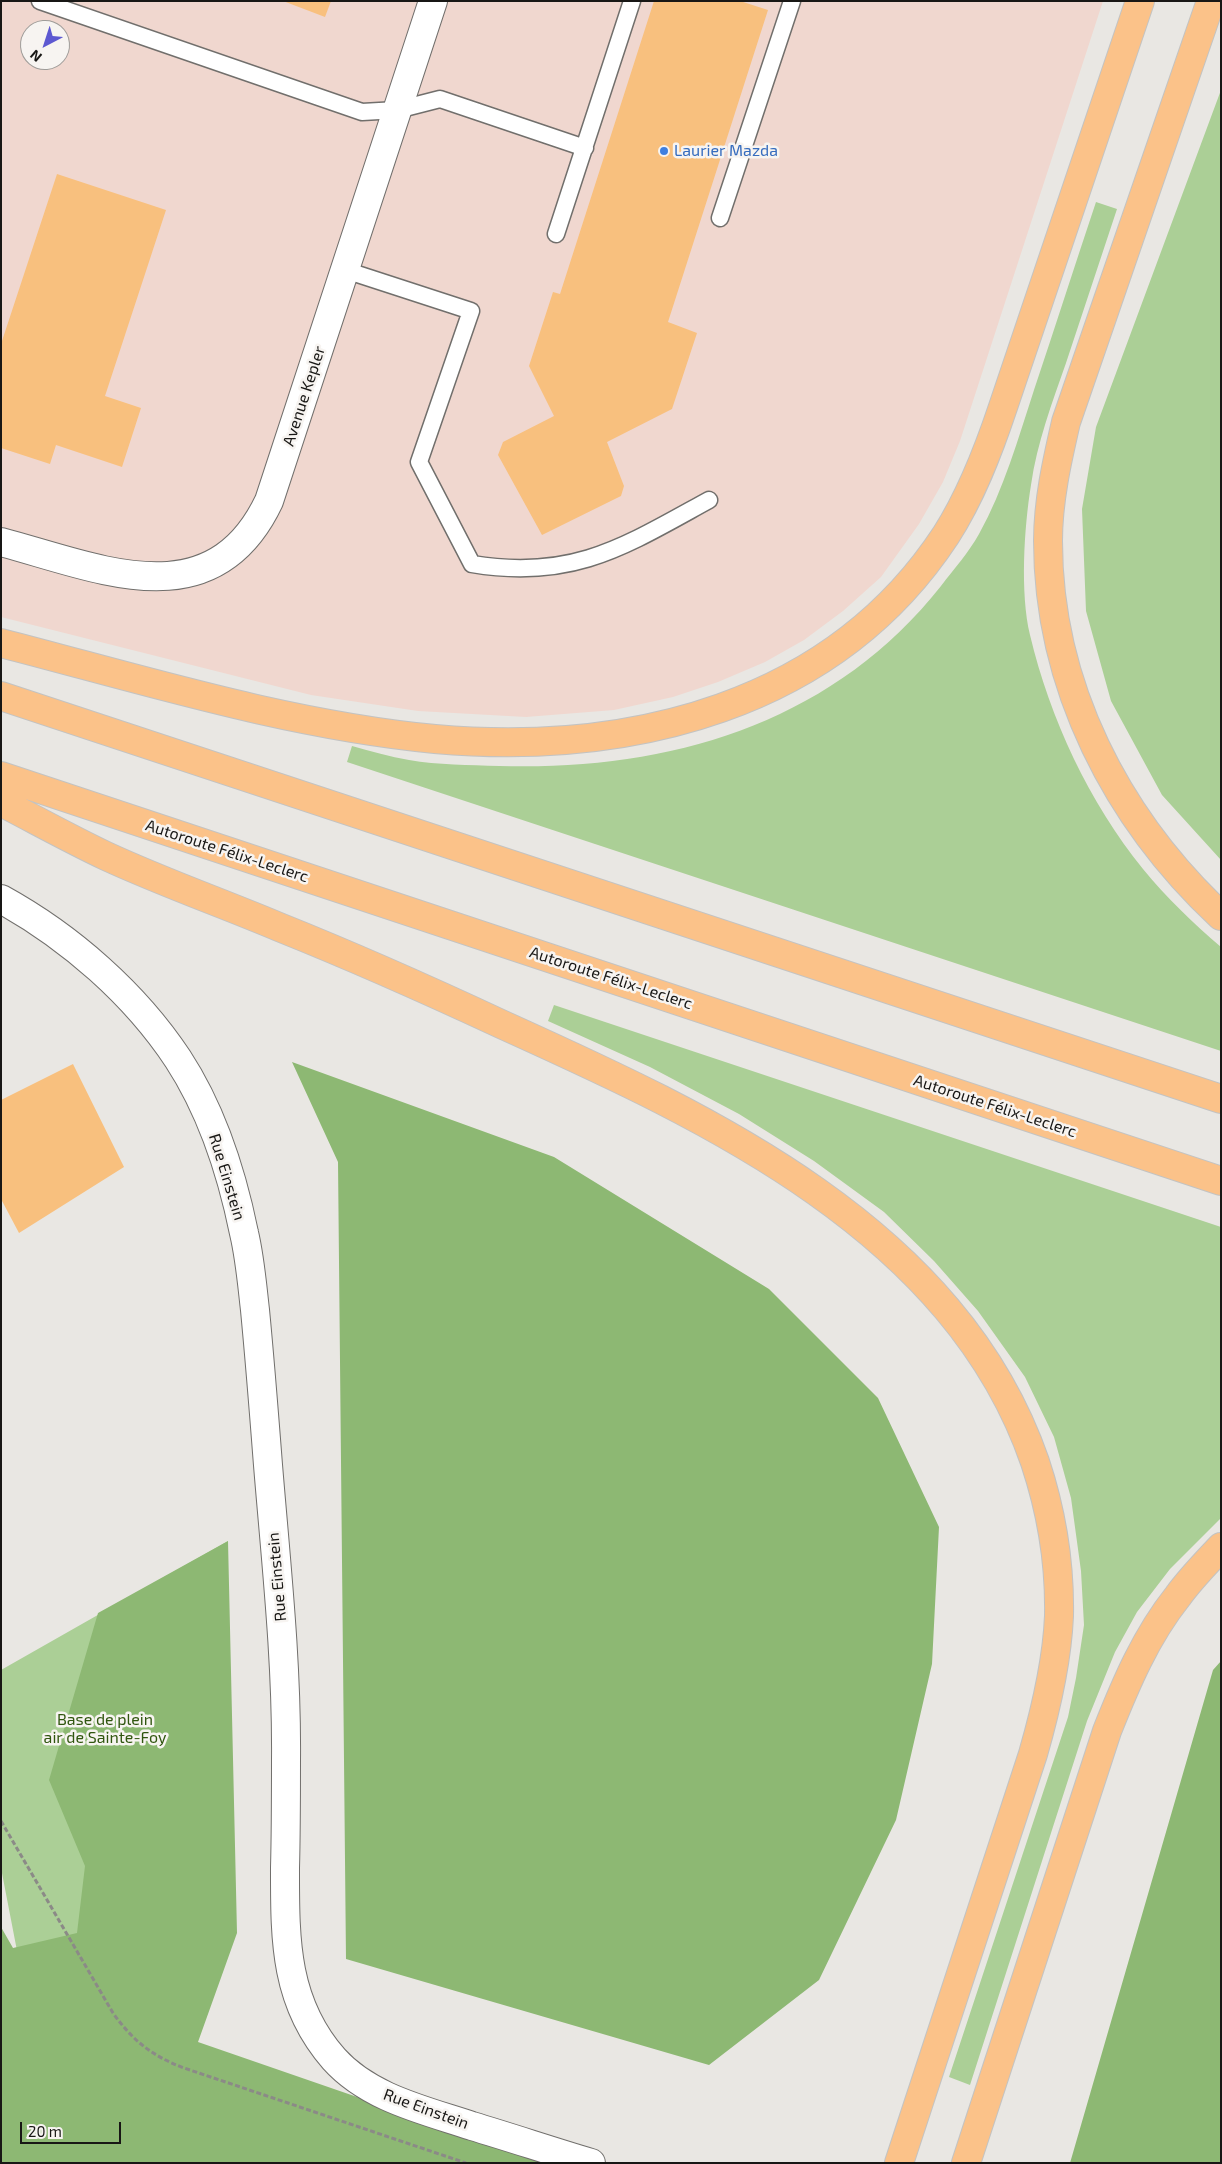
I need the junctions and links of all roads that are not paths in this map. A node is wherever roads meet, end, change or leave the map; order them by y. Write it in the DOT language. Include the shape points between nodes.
graph roads {
  1 [pos="40,1"];
  2 [pos="433,1"];
  3 [pos="632,1"];
  4 [pos="792,1"];
  5 [pos="1140,1"];
  6 [pos="1211,1"];
  7 [pos="397,110"];
  8 [pos="585,148"];
  9 [pos="720,218"];
  10 [pos="556,234"];
  11 [pos="345,270"];
  12 [pos="709,500"];
  13 [pos="1,542"];
  14 [pos="1,643"];
  15 [pos="1,696"];
  16 [pos="1,776"];
  17 [pos="1,802"];
  18 [pos="1,899"];
  19 [pos="1221,916"];
  20 [pos="1221,1099"];
  21 [pos="1221,1181"];
  22 [pos="1221,1547"];
  23 [pos="591,2163"];
  24 [pos="899,2163"];
  25 [pos="966,2163"];
  1 -- 7 [label="lane" via="362,112"];
  2 -- 7 [label="street, Avenue Kepler"];
  3 -- 8 [label="lane"];
  4 -- 9 [label="lane"];
  5 -- 14 [label="highway" via="998,424 963,506 945,536 902,591 852,638 792,678 749,698 647,730 564,740 477,742 390,733 300,718"];
  6 -- 19 [label="highway" via="1066,422 1054,476 1048,540 1055,629 1078,708 1096,750 1118,792 1146,832 1178,872"];
  7 -- 8 [label="lane" via="440,99"];
  7 -- 11 [label="street, Avenue Kepler"];
  8 -- 10 [label="lane"];
  11 -- 12 [label="lane" via="471,311 419,462 472,564 499,568 551,568 578,562 627,544"];
  11 -- 13 [label="street, Avenue Kepler" via="269,501 260,521 235,550 202,570 160,577 104,569"];
  15 -- 20 [label="highway"];
  16 -- 21 [label="highway, Autoroute Félix-Leclerc"];
  17 -- 24 [label="highway" via="107,857 374,967 571,1055 729,1136 804,1183 873,1235 934,1294 988,1365 1027,1438 1050,1513 1058,1586 1055,1653 1051,1685 1033,1754"];
  18 -- 23 [label="street, Rue Einstein" via="84,957 130,999 165,1041 206,1112 238,1205 250,1266 258,1340 287,1696 285,1935 291,1976 308,2019 332,2056 362,2083 401,2103"];
  22 -- 25 [label="highway" via="1177,1597 1157,1626 1122,1693"];
}
